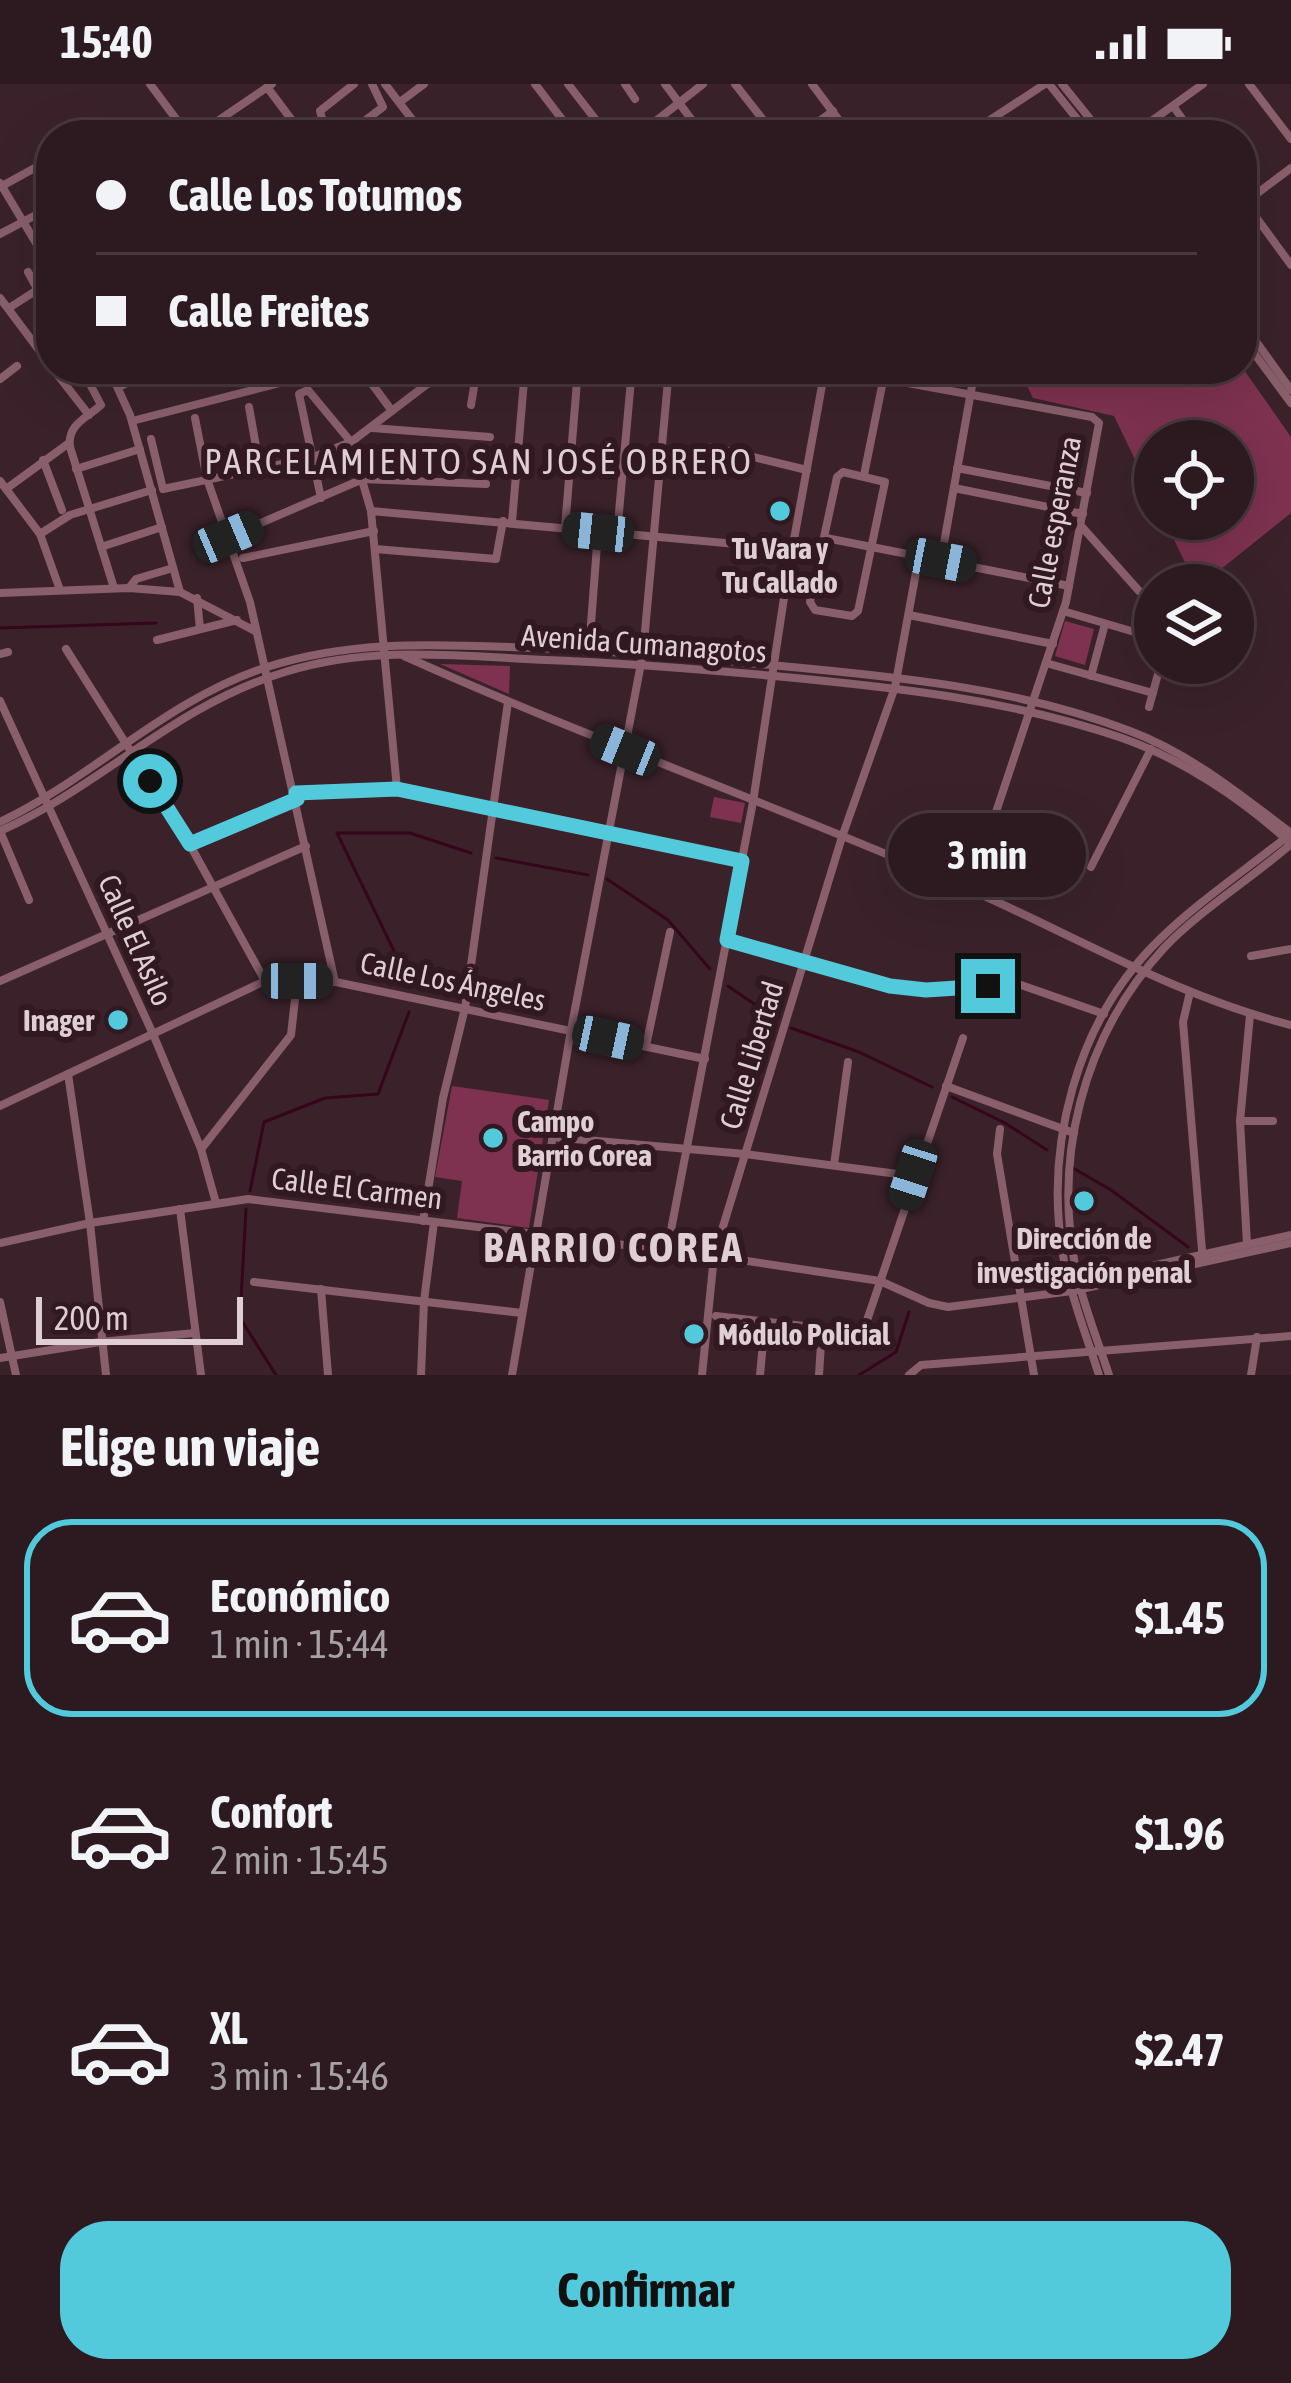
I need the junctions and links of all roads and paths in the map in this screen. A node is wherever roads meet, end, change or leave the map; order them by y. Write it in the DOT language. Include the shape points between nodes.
graph roads {
  1 [pos="150,84"];
  2 [pos="354,84"];
  3 [pos="372,84"];
  4 [pos="385,84"];
  5 [pos="424,84"];
  6 [pos="535,84"];
  7 [pos="568,84"];
  8 [pos="625,84"];
  9 [pos="665,84"];
  10 [pos="703,84"];
  11 [pos="735,84"];
  12 [pos="812,84"];
  13 [pos="1047,84"];
  14 [pos="1062,84"];
  15 [pos="1203,84"];
  16 [pos="1249,84"];
  17 [pos="270,86"];
  18 [pos="635,99"];
  19 [pos="400,101"];
  20 [pos="679,103"];
  21 [pos="1173,106"];
  22 [pos="832,111"];
  23 [pos="177,120"];
  24 [pos="219,120"];
  25 [pos="293,120"];
  26 [pos="322,120"];
  27 [pos="366,120"];
  28 [pos="411,120"];
  29 [pos="563,120"];
  30 [pos="595,120"];
  31 [pos="657,120"];
  32 [pos="692,120"];
  33 [pos="763,120"];
  34 [pos="820,120"];
  35 [pos="839,120"];
  36 [pos="991,120"];
  37 [pos="1077,120"];
  38 [pos="1091,120"];
  39 [pos="1153,120"];
  40 [pos="1183,120"];
  41 [pos="1291,139"];
  42 [pos="36,167"];
  43 [pos="1291,168"];
  44 [pos="1,187"];
  45 [pos="1257,192"];
  46 [pos="36,215"];
  47 [pos="1257,220"];
  48 [pos="24,221"];
  49 [pos="0,234"];
  50 [pos="36,236"];
  51 [pos="1291,265"];
  52 [pos="28,272"];
  53 [pos="36,286"];
  54 [pos="36,291"];
  55 [pos="0,298"];
  56 [pos="8,309"];
  57 [pos="36,346"];
  58 [pos="1257,351"];
  59 [pos="1257,354"];
  60 [pos="1291,364"];
  61 [pos="17,366"];
  62 [pos="1279,374"];
  63 [pos="0,380"];
  64 [pos="64,384"];
  65 [pos="90,384"];
  66 [pos="116,384"];
  67 [pos="124,384"];
  68 [pos="276,384"];
  69 [pos="372,384"];
  70 [pos="428,384"];
  71 [pos="474,384"];
  72 [pos="523,384"];
  73 [pos="577,384"];
  74 [pos="631,384"];
  75 [pos="668,384"];
  76 [pos="825,384"];
  77 [pos="882,384"];
  78 [pos="901,384"];
  79 [pos="972,384"];
  80 [pos="118,387"];
  81 [pos="1291,390"];
  82 [pos="970,398"];
  83 [pos="1291,403"];
  84 [pos="471,404"];
  85 [pos="249,407"];
  86 [pos="392,411"];
  87 [pos="88,416"];
  88 [pos="195,418"];
  89 [pos="132,421"];
  90 [pos="370,428"];
  91 [pos="490,436"];
  92 [pos="151,439"];
  93 [pos="351,442"];
  94 [pos="69,443"];
  95 [pos="712,447"];
  96 [pos="140,449"];
  97 [pos="311,458"];
  98 [pos="43,460"];
  99 [pos="957,468"];
  100 [pos="76,469"];
  101 [pos="260,469"];
  102 [pos="807,470"];
  103 [pos="863,475"];
  104 [pos="207,479"];
  105 [pos="363,479"];
  106 [pos="485,484"];
  107 [pos="3,485"];
  108 [pos="954,488"];
  109 [pos="152,490"];
  110 [pos="1087,493"];
  111 [pos="321,498"];
  112 [pos="89,508"];
  113 [pos="62,510"];
  114 [pos="371,511"];
  115 [pos="1084,514"];
  116 [pos="507,522"];
  117 [pos="1081,526"];
  118 [pos="162,527"];
  119 [pos="565,528"];
  120 [pos="374,531"];
  121 [pos="598,532"];
  122 [pos="617,533"];
  123 [pos="40,534"];
  124 [pos="228,537"];
  125 [pos="656,538"];
  126 [pos="826,538"];
  127 [pos="101,547"];
  128 [pos="872,547"];
  129 [pos="375,549"];
  130 [pos="792,549"];
  131 [pos="919,556"];
  132 [pos="243,558"];
  133 [pos="941,560"];
  134 [pos="173,568"];
  135 [pos="1134,585"];
  136 [pos="1069,586"];
  137 [pos="114,588"];
  138 [pos="129,588"];
  139 [pos="59,590"];
  140 [pos="180,592"];
  141 [pos="0,593"];
  142 [pos="197,598"];
  143 [pos="1063,611"];
  144 [pos="909,615"];
  145 [pos="238,620"];
  146 [pos="1105,624"];
  147 [pos="200,629"];
  148 [pos="257,632"];
  149 [pos="1134,632"];
  150 [pos="157,640"];
  151 [pos="1053,644"];
  152 [pos="66,649"];
  153 [pos="384,649"];
  154 [pos="589,650"];
  155 [pos="398,653"];
  156 [pos="642,659"];
  157 [pos="1046,663"];
  158 [pos="774,671"];
  159 [pos="267,672"];
  160 [pos="1090,676"];
  161 [pos="896,682"];
  162 [pos="1155,684"];
  163 [pos="1153,693"];
  164 [pos="0,701"];
  165 [pos="508,702"];
  166 [pos="1149,707"];
  167 [pos="1032,708"];
  168 [pos="129,746"];
  169 [pos="1150,749"];
  170 [pos="625,750"];
  171 [pos="397,789"];
  172 [pos="296,796"];
  173 [pos="46,801"];
  174 [pos="753,802"];
  175 [pos="494,806"];
  176 [pos="0,828"];
  177 [pos="610,834"];
  178 [pos="842,837"];
  179 [pos="1290,838"];
  180 [pos="190,844"];
  181 [pos="306,846"];
  182 [pos="742,861"];
  183 [pos="1090,866"];
  184 [pos="214,886"];
  185 [pos="970,890"];
  186 [pos="29,900"];
  187 [pos="670,932"];
  188 [pos="107,934"];
  189 [pos="727,940"];
  190 [pos="1291,949"];
  191 [pos="1251,956"];
  192 [pos="804,962"];
  193 [pos="1140,969"];
  194 [pos="0,981"];
  195 [pos="265,981"];
  196 [pos="297,981"];
  197 [pos="334,982"];
  198 [pos="1190,992"];
  199 [pos="465,1008"];
  200 [pos="1104,1014"];
  201 [pos="1250,1015"];
  202 [pos="1291,1025"];
  203 [pos="571,1030"];
  204 [pos="152,1034"];
  205 [pos="963,1038"];
  206 [pos="646,1046"];
  207 [pos="705,1059"];
  208 [pos="848,1062"];
  209 [pos="68,1074"];
  210 [pos="946,1086"];
  211 [pos="0,1106"];
  212 [pos="1240,1120"];
  213 [pos="1273,1121"];
  214 [pos="1000,1129"];
  215 [pos="1063,1130"];
  216 [pos="1074,1133"];
  217 [pos="552,1137"];
  218 [pos="201,1149"];
  219 [pos="688,1149"];
  220 [pos="745,1154"];
  221 [pos="834,1165"];
  222 [pos="913,1175"];
  223 [pos="216,1203"];
  224 [pos="180,1208"];
  225 [pos="429,1221"];
  226 [pos="90,1223"];
  227 [pos="536,1235"];
  228 [pos="1291,1239"];
  229 [pos="0,1242"];
  230 [pos="1247,1244"];
  231 [pos="667,1251"];
  232 [pos="714,1256"];
  233 [pos="1202,1258"];
  234 [pos="880,1281"];
  235 [pos="254,1282"];
  236 [pos="1073,1288"];
  237 [pos="321,1289"];
  238 [pos="1022,1298"];
  239 [pos="424,1301"];
  240 [pos="0,1302"];
  241 [pos="523,1312"];
  242 [pos="716,1316"];
  243 [pos="765,1321"];
  244 [pos="195,1333"];
  245 [pos="862,1335"];
  246 [pos="1291,1336"];
  247 [pos="1257,1337"];
  248 [pos="100,1342"];
  249 [pos="1096,1351"];
  250 [pos="11,1356"];
  251 [pos="1031,1356"];
  252 [pos="0,1358"];
  253 [pos="946,1363"];
  254 [pos="16,1375"];
  255 [pos="106,1375"];
  256 [pos="201,1375"];
  257 [pos="328,1375"];
  258 [pos="421,1375"];
  259 [pos="512,1375"];
  260 [pos="702,1375"];
  261 [pos="760,1375"];
  262 [pos="819,1375"];
  263 [pos="909,1375"];
  264 [pos="947,1375"];
  265 [pos="1034,1375"];
  266 [pos="1099,1375"];
  267 [pos="1109,1375"];
  268 [pos="1252,1375"];
  1 -- 23 [label="street"];
  2 -- 26 [label="street" via="320,111"];
  3 -- 27 [label="street" via="383,107"];
  4 -- 19 [label="street"];
  5 -- 19 [label="street"];
  6 -- 29 [label="street"];
  7 -- 30 [label="street"];
  8 -- 18 [label="street"];
  9 -- 20 [label="street"];
  10 -- 20 [label="street"];
  11 -- 33 [label="street"];
  12 -- 22 [label="street"];
  13 -- 36 [label="street"];
  13 -- 37 [label="street"];
  14 -- 38 [label="street"];
  15 -- 21 [label="street"];
  16 -- 41 [label="street"];
  17 -- 24 [label="street"];
  17 -- 25 [label="street"];
  19 -- 28 [label="street"];
  20 -- 31 [label="street"];
  20 -- 32 [label="street"];
  21 -- 39 [label="street"];
  21 -- 40 [label="street"];
  22 -- 34 [label="street"];
  22 -- 35 [label="street"];
  42 -- 44 [label="street"];
  43 -- 45 [label="street"];
  44 -- 48 [label="street"];
  46 -- 48 [label="street"];
  47 -- 51 [label="street"];
  48 -- 49 [label="street"];
  48 -- 50 [label="street"];
  52 -- 53 [label="street"];
  54 -- 56 [label="street"];
  55 -- 56 [label="street"];
  56 -- 57 [label="street"];
  58 -- 62 [label="street"];
  59 -- 83 [label="street"];
  60 -- 62 [label="street"];
  61 -- 63 [label="street"];
  62 -- 81 [label="street"];
  64 -- 87 [label="street"];
  65 -- 87 [label="street" via="101,405"];
  66 -- 80 [label="street"];
  67 -- 80 [label="street"];
  68 -- 89 [label="street"];
  69 -- 86 [label="street"];
  70 -- 86 [label="street"];
  71 -- 84 [label="street"];
  72 -- 116 [label="street"];
  73 -- 119 [label="street"];
  74 -- 122 [label="street"];
  75 -- 125 [label="street"];
  76 -- 102 [label="street"];
  77 -- 103 [label="street"];
  78 -- 82 [label="street, Calle esperanza"];
  79 -- 82 [label="street"];
  80 -- 89 [label="street"];
  82 -- 99 [label="street"];
  82 -- 110 [label="street, Calle esperanza" via="1096,419"];
  85 -- 101 [label="street"];
  86 -- 90 [label="street"];
  87 -- 94 [label="street"];
  88 -- 104 [label="street"];
  89 -- 96 [label="street"];
  90 -- 91 [label="street"];
  90 -- 93 [label="street"];
  92 -- 104 [label="street" via="164,489"];
  93 -- 97 [label="street"];
  93 -- 97 [label="street" via="310,390 299,393"];
  93 -- 105 [label="street"];
  94 -- 98 [label="street"];
  94 -- 100 [label="street"];
  95 -- 102 [label="street"];
  96 -- 100 [label="street"];
  96 -- 109 [label="street"];
  97 -- 101 [label="street"];
  97 -- 111 [label="street"];
  98 -- 107 [label="street"];
  98 -- 113 [label="street"];
  99 -- 108 [label="street"];
  99 -- 110 [label="street"];
  100 -- 112 [label="street"];
  101 -- 104 [label="street"];
  102 -- 130 [label="street"];
  103 -- 126 [label="street" via="839,474"];
  103 -- 128 [label="street" via="885,482"];
  104 -- 124 [label="street"];
  105 -- 106 [label="street"];
  105 -- 111 [label="street"];
  105 -- 114 [label="street"];
  107 -- 123 [label="street"];
  108 -- 115 [label="street"];
  108 -- 133 [label="street"];
  109 -- 112 [label="street"];
  109 -- 118 [label="street"];
  110 -- 115 [label="street, Calle esperanza"];
  111 -- 124 [label="street"];
  112 -- 123 [label="street"];
  112 -- 127 [label="street"];
  114 -- 116 [label="street"];
  114 -- 120 [label="street"];
  115 -- 117 [label="street, Calle esperanza"];
  116 -- 119 [label="street"];
  116 -- 129 [label="street" via="496,559"];
  117 -- 135 [label="street"];
  117 -- 136 [label="street, Calle esperanza"];
  118 -- 127 [label="street"];
  118 -- 134 [label="street"];
  119 -- 121 [label="street"];
  120 -- 129 [label="street"];
  120 -- 132 [label="street"];
  121 -- 122 [label="street"];
  121 -- 154 [label="street"];
  122 -- 125 [label="street"];
  123 -- 139 [label="street"];
  124 -- 148 [label="street"];
  125 -- 130 [label="street"];
  125 -- 156 [label="street"];
  126 -- 128 [label="street"];
  126 -- 128 [label="street" via="810,602 815,610 856,615"];
  127 -- 137 [label="street"];
  128 -- 131 [label="street"];
  129 -- 153 [label="street"];
  130 -- 158 [label="street"];
  131 -- 133 [label="street"];
  131 -- 144 [label="street, Calle Libertad"];
  133 -- 136 [label="street"];
  134 -- 138 [label="street"];
  134 -- 140 [label="street"];
  136 -- 143 [label="street, Calle esperanza"];
  137 -- 138 [label="street"];
  137 -- 139 [label="street"];
  138 -- 140 [label="street"];
  139 -- 141 [label="street"];
  140 -- 142 [label="street"];
  142 -- 145 [label="street"];
  142 -- 147 [label="street"];
  143 -- 146 [label="street"];
  143 -- 151 [label="street, Calle esperanza"];
  144 -- 151 [label="street"];
  144 -- 161 [label="street, Calle Libertad"];
  145 -- 147 [label="street"];
  145 -- 148 [label="street"];
  146 -- 149 [label="street"];
  146 -- 160 [label="street"];
  147 -- 150 [label="street"];
  148 -- 159 [label="street"];
  151 -- 157 [label="street, Calle esperanza"];
  152 -- 168 [label="street"];
  153 -- 154 [label="street, Avenida Cumanagotos"];
  153 -- 155 [label="street, Avenida Cumanagotos"];
  153 -- 159 [label="street, Avenida Cumanagotos"];
  153 -- 171 [label="street"];
  154 -- 156 [label="street, Avenida Cumanagotos"];
  155 -- 156 [label="street, Avenida Cumanagotos"];
  155 -- 165 [label="street"];
  156 -- 158 [label="street, Avenida Cumanagotos"];
  156 -- 170 [label="street"];
  157 -- 160 [label="street"];
  157 -- 167 [label="street, Calle esperanza"];
  158 -- 161 [label="street, Avenida Cumanagotos"];
  158 -- 174 [label="street"];
  159 -- 168 [label="street, Avenida Cumanagotos"];
  159 -- 172 [label="street"];
  160 -- 163 [label="street"];
  161 -- 167 [label="street, Avenida Cumanagotos" via="951,684"];
  161 -- 178 [label="street, Calle Libertad"];
  162 -- 163 [label="street"];
  163 -- 166 [label="street"];
  164 -- 173 [label="street, Calle El Asilo"];
  165 -- 170 [label="street"];
  165 -- 175 [label="street"];
  167 -- 169 [label="street, Avenida Cumanagotos"];
  167 -- 179 [label="street, Avenida Cumanagotos" via="1157,742 1198,764"];
  167 -- 185 [label="street, Calle esperanza"];
  168 -- 173 [label="street, Avenida Cumanagotos"];
  168 -- 180 [label="street"];
  169 -- 179 [label="street, Avenida Cumanagotos"];
  169 -- 183 [label="street"];
  170 -- 174 [label="street"];
  170 -- 177 [label="street"];
  171 -- 172 [label="street"];
  171 -- 175 [label="street"];
  172 -- 180 [label="street"];
  172 -- 181 [label="street"];
  173 -- 176 [label="street, Avenida Cumanagotos"];
  173 -- 188 [label="street, Calle El Asilo"];
  174 -- 178 [label="street"];
  174 -- 182 [label="street"];
  175 -- 177 [label="street"];
  175 -- 199 [label="street"];
  176 -- 186 [label="street"];
  177 -- 182 [label="street"];
  177 -- 203 [label="street"];
  178 -- 185 [label="street"];
  178 -- 192 [label="street, Calle Libertad"];
  179 -- 193 [label="street" via="1176,924"];
  180 -- 184 [label="street"];
  181 -- 184 [label="street"];
  181 -- 197 [label="street"];
  182 -- 189 [label="street"];
  184 -- 188 [label="street"];
  184 -- 195 [label="street"];
  185 -- 193 [label="street"];
  187 -- 206 [label="street"];
  188 -- 194 [label="street"];
  188 -- 204 [label="street, Calle El Asilo"];
  189 -- 192 [label="street"];
  189 -- 207 [label="street"];
  190 -- 191 [label="street"];
  192 -- 200 [label="street" via="926,990 1021,985"];
  192 -- 220 [label="street, Calle Libertad"];
  193 -- 198 [label="street"];
  193 -- 200 [label="street"];
  193 -- 216 [label="street" via="1095,1055"];
  195 -- 196 [label="street, Calle Los Ángeles"];
  195 -- 204 [label="street, Calle Los Ángeles"];
  196 -- 197 [label="street, Calle Los Ángeles"];
  196 -- 218 [label="street" via="291,1035"];
  197 -- 199 [label="street, Calle Los Ángeles"];
  198 -- 201 [label="street"];
  198 -- 233 [label="street" via="1184,1022"];
  199 -- 203 [label="street, Calle Los Ángeles"];
  199 -- 225 [label="street" via="443,1098"];
  200 -- 215 [label="street"];
  201 -- 202 [label="street"];
  201 -- 212 [label="street"];
  203 -- 206 [label="street, Calle Los Ángeles"];
  203 -- 217 [label="street"];
  204 -- 209 [label="street, Calle Los Ángeles"];
  204 -- 218 [label="street, Calle El Asilo"];
  205 -- 210 [label="street"];
  206 -- 207 [label="street, Calle Los Ángeles"];
  207 -- 219 [label="street"];
  208 -- 221 [label="street"];
  209 -- 211 [label="street, Calle Los Ángeles"];
  209 -- 226 [label="street"];
  210 -- 215 [label="street"];
  210 -- 222 [label="street"];
  212 -- 213 [label="street"];
  212 -- 230 [label="street"];
  214 -- 238 [label="street"];
  215 -- 216 [label="street"];
  215 -- 236 [label="street" via="1058,1217"];
  216 -- 236 [label="street"];
  217 -- 219 [label="street"];
  217 -- 227 [label="street"];
  218 -- 223 [label="street, Calle El Asilo"];
  219 -- 220 [label="street"];
  219 -- 231 [label="street"];
  220 -- 221 [label="street"];
  220 -- 232 [label="street, Calle Libertad"];
  221 -- 222 [label="street"];
  222 -- 234 [label="street"];
  223 -- 224 [label="street, Calle El Carmen"];
  223 -- 225 [label="street, Calle El Carmen" via="248,1199"];
  224 -- 226 [label="street, Calle El Carmen"];
  224 -- 244 [label="street"];
  225 -- 227 [label="street, Calle El Carmen"];
  225 -- 239 [label="street"];
  226 -- 229 [label="street, Calle El Carmen"];
  226 -- 248 [label="street"];
  227 -- 231 [label="street, Calle El Carmen"];
  227 -- 241 [label="street"];
  228 -- 230 [label="street"];
  228 -- 233 [label="street"];
  230 -- 233 [label="street"];
  231 -- 232 [label="street, Calle El Carmen"];
  232 -- 234 [label="street, Calle El Carmen"];
  232 -- 260 [label="street, Calle Libertad"];
  233 -- 236 [label="street, Calle El Carmen"];
  234 -- 238 [label="street, Calle El Carmen" via="948,1307"];
  234 -- 245 [label="street"];
  235 -- 237 [label="street"];
  236 -- 238 [label="street, Calle El Carmen"];
  236 -- 249 [label="street"];
  237 -- 239 [label="street"];
  237 -- 257 [label="street"];
  238 -- 251 [label="street"];
  239 -- 241 [label="street"];
  239 -- 258 [label="street"];
  240 -- 250 [label="street"];
  241 -- 259 [label="street"];
  242 -- 243 [label="street"];
  243 -- 261 [label="street"];
  243 -- 262 [label="street" via="822,1328"];
  244 -- 248 [label="street"];
  244 -- 256 [label="street"];
  246 -- 247 [label="street"];
  247 -- 249 [label="street"];
  247 -- 268 [label="street"];
  248 -- 250 [label="street"];
  248 -- 255 [label="street"];
  249 -- 251 [label="street"];
  249 -- 266 [label="street"];
  249 -- 267 [label="street"];
  250 -- 252 [label="street"];
  250 -- 254 [label="street"];
  251 -- 253 [label="street"];
  251 -- 265 [label="street"];
  253 -- 263 [label="street"];
  253 -- 264 [label="street"];
}
